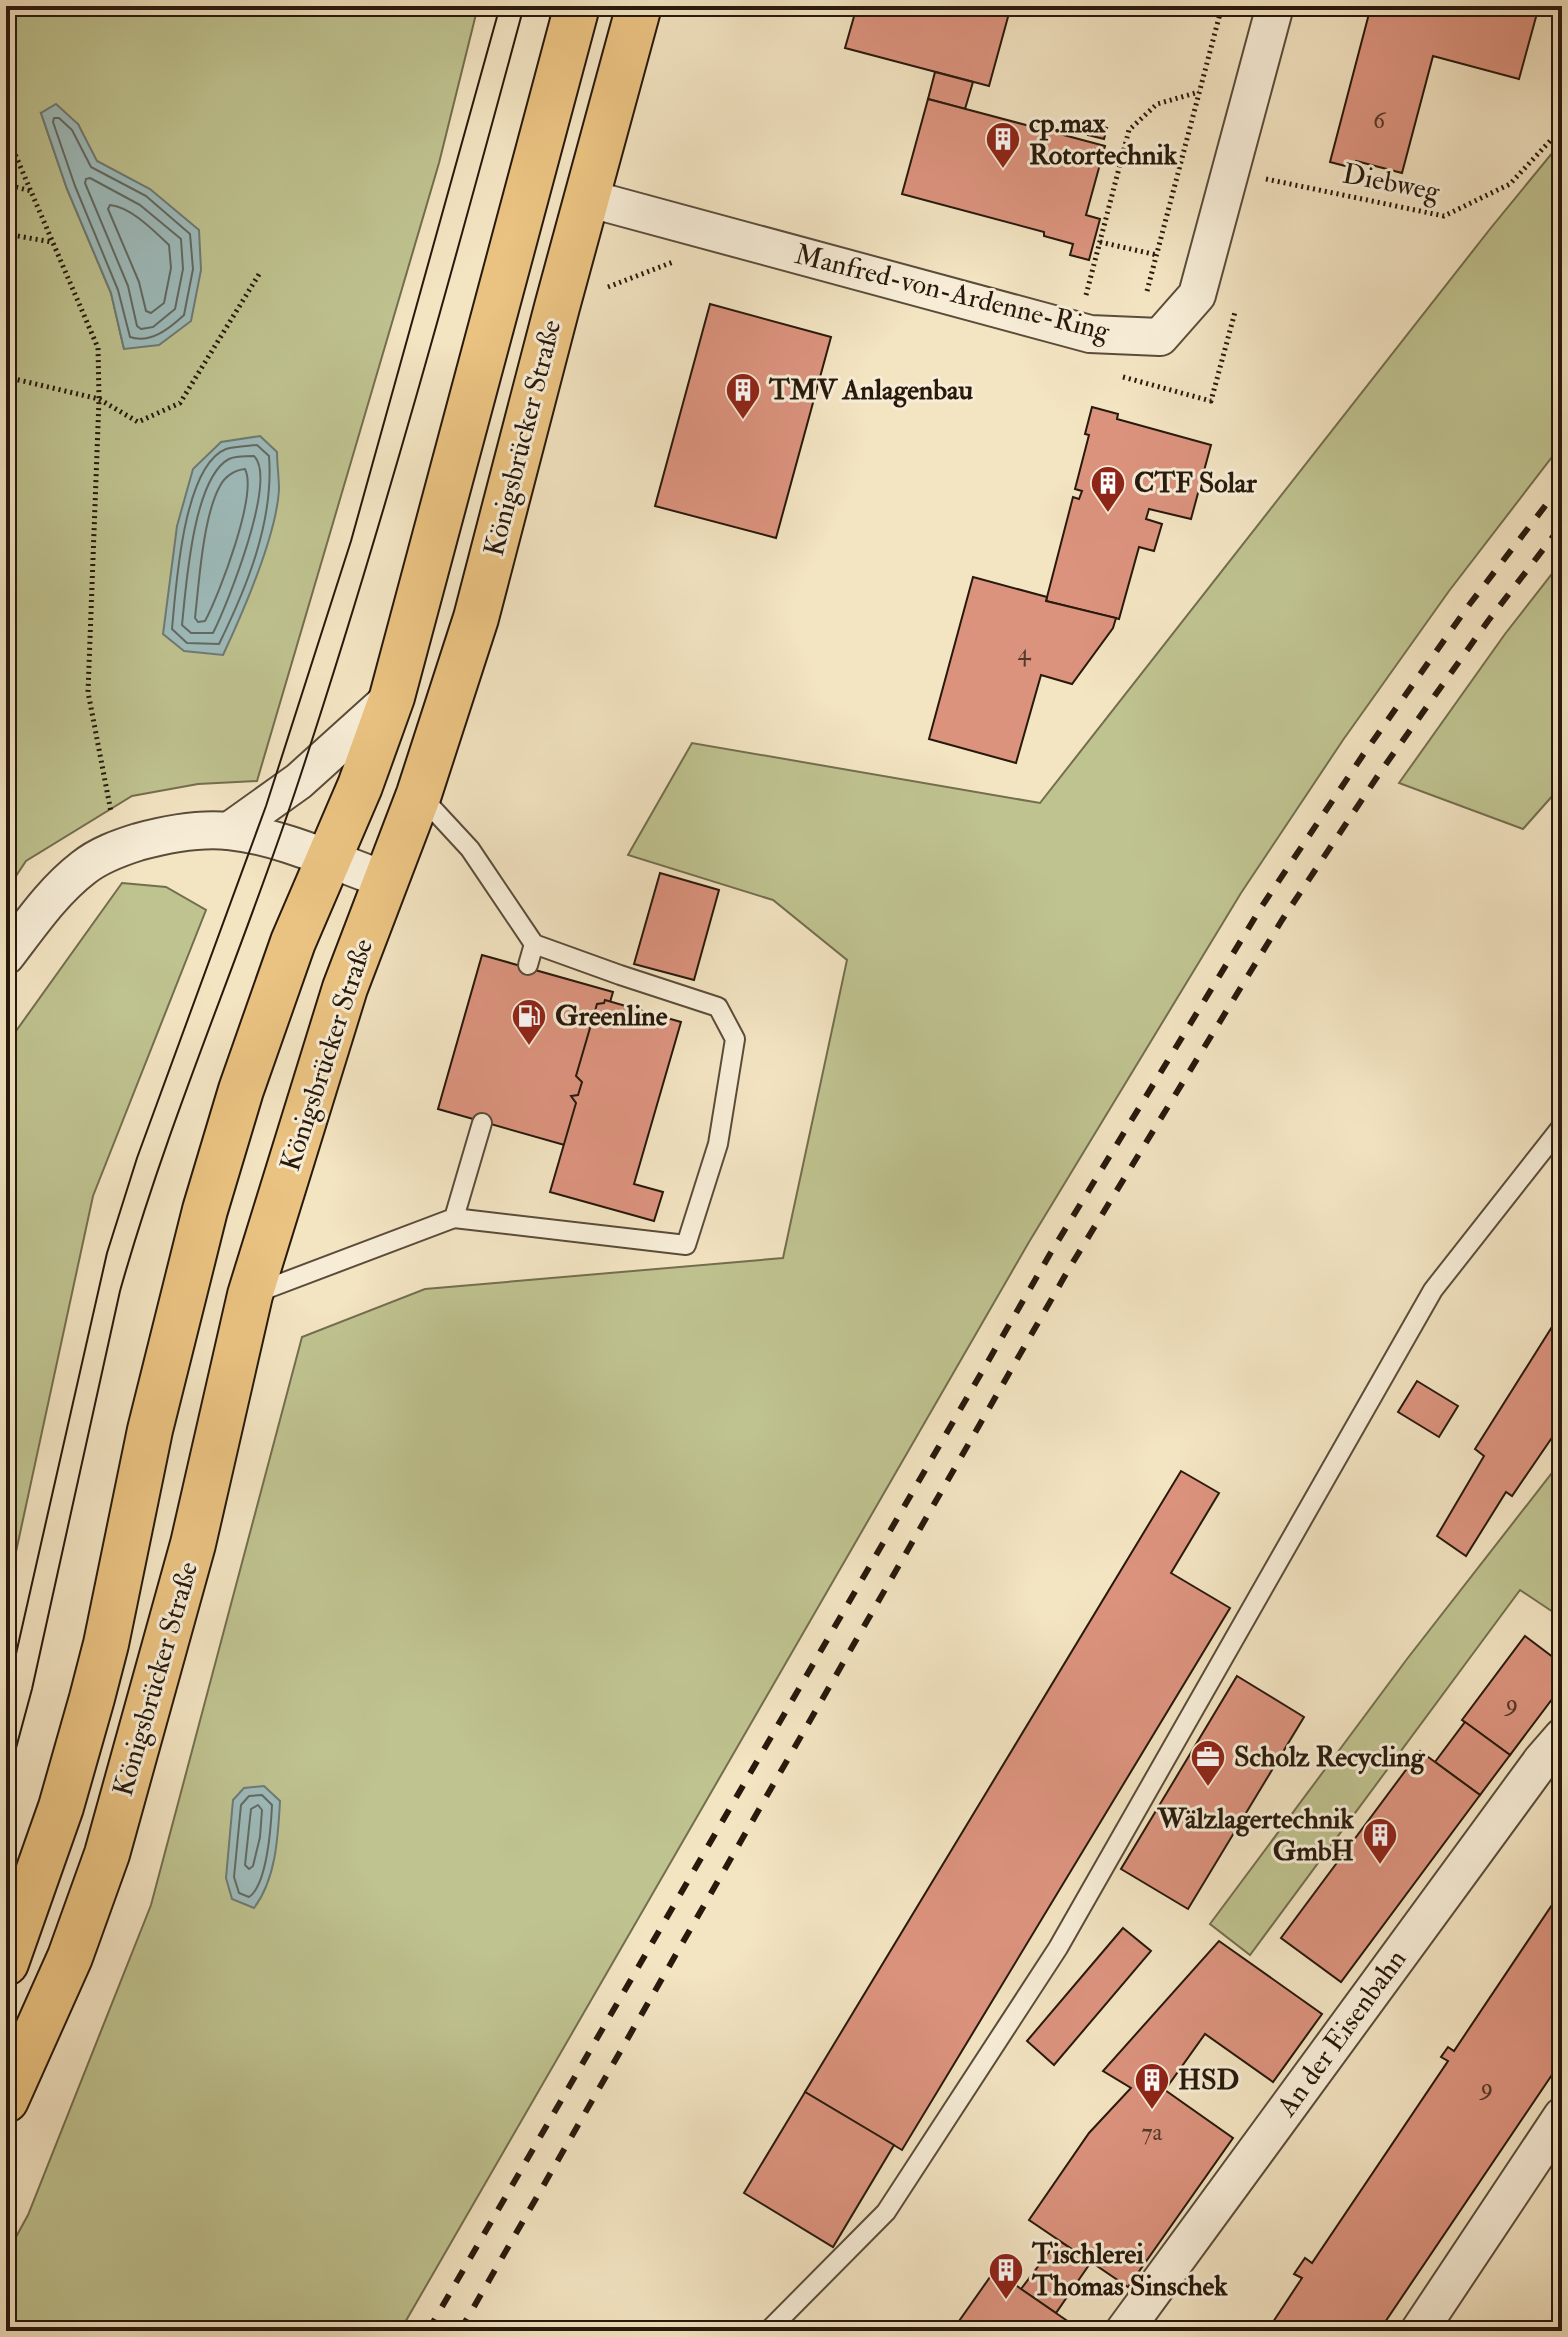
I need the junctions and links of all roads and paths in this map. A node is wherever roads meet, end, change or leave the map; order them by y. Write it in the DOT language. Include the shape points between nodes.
graph roads {
  1 [pos="577,6"];
  2 [pos="639,6"];
  3 [pos="1222,6"];
  4 [pos="1275,6"];
  5 [pos="1199,92"];
  6 [pos="1562,128"];
  7 [pos="6,133"];
  8 [pos="1231,172"];
  9 [pos="6,188"];
  10 [pos="32,192"];
  11 [pos="587,198"];
  12 [pos="6,234"];
  13 [pos="53,242"];
  14 [pos="1100,242"];
  15 [pos="1157,255"];
  16 [pos="261,271"];
  17 [pos="1077,330"];
  18 [pos="1136,337"];
  19 [pos="6,377"];
  20 [pos="99,399"];
  21 [pos="392,697"];
  22 [pos="419,794"];
  23 [pos="229,831"];
  24 [pos="118,848"];
  25 [pos="330,860"];
  26 [pos="388,881"];
  27 [pos="534,944"];
  28 [pos="6,956"];
  29 [pos="528,965"];
  30 [pos="482,1123"];
  31 [pos="1562,1126"];
  32 [pos="454,1218"];
  33 [pos="250,1295"];
  34 [pos="1562,1737"];
  35 [pos="6,1963"];
  36 [pos="6,2100"];
  37 [pos="1562,2116"];
  38 [pos="768,2331"];
  39 [pos="1124,2331"];
  40 [pos="1419,2331"];
  1 -- 21 [label="main road, Königsbrücker Straße"];
  2 -- 11 [label="main road, Königsbrücker Straße"];
  3 -- 5 [label="path"];
  4 -- 8 [label="street, Manfred-von-Ardenne-Ring"];
  5 -- 14 [label="path" via="1157,104 1129,130"];
  5 -- 15 [label="path"];
  6 -- 8 [label="path, Diebweg" via="1510,184 1444,216"];
  7 -- 10 [label="path"];
  8 -- 18 [label="street, Manfred-von-Ardenne-Ring" via="1197,295 1160,337"];
  9 -- 10 [label="path"];
  10 -- 13 [label="path"];
  11 -- 17 [label="street, Manfred-von-Ardenne-Ring"];
  11 -- 22 [label="main road, Königsbrücker Straße" via="476,618"];
  12 -- 13 [label="path"];
  13 -- 20 [label="path" via="98,348"];
  14 -- 15 [label="path"];
  14 -- 17 [label="path"];
  15 -- 18 [label="path"];
  16 -- 20 [label="path" via="180,403 138,422"];
  17 -- 18 [label="street, Manfred-von-Ardenne-Ring"];
  19 -- 20 [label="path"];
  20 -- 24 [label="path" via="88,692"];
  21 -- 23 [label="street" via="299,781"];
  21 -- 25 [label="main road, Königsbrücker Straße"];
  22 -- 26 [label="main road, Königsbrücker Straße"];
  22 -- 27 [label="lane" via="470,849"];
  23 -- 24 [label="street" via="156,837"];
  23 -- 25 [label="street"];
  24 -- 28 [label="street" via="57,890"];
  25 -- 26 [label="street"];
  25 -- 35 [label="main road, Königsbrücker Straße" via="266,1016 205,1210 150,1430 106,1644 61,1807"];
  26 -- 33 [label="main road, Königsbrücker Straße" via="345,988"];
  27 -- 29 [label="lane"];
  27 -- 32 [label="lane" via="718,1007 735,1039 718,1144 686,1245"];
  30 -- 32 [label="lane"];
  31 -- 38 [label="lane" via="1433,1290 1058,1948 886,2212"];
  32 -- 33 [label="lane"];
  33 -- 36 [label="main road, Königsbrücker Straße" via="193,1544 107,1854 70,1957"];
  34 -- 39 [label="street, An der Eisenbahn"];
  37 -- 40 [label="street"];
}
